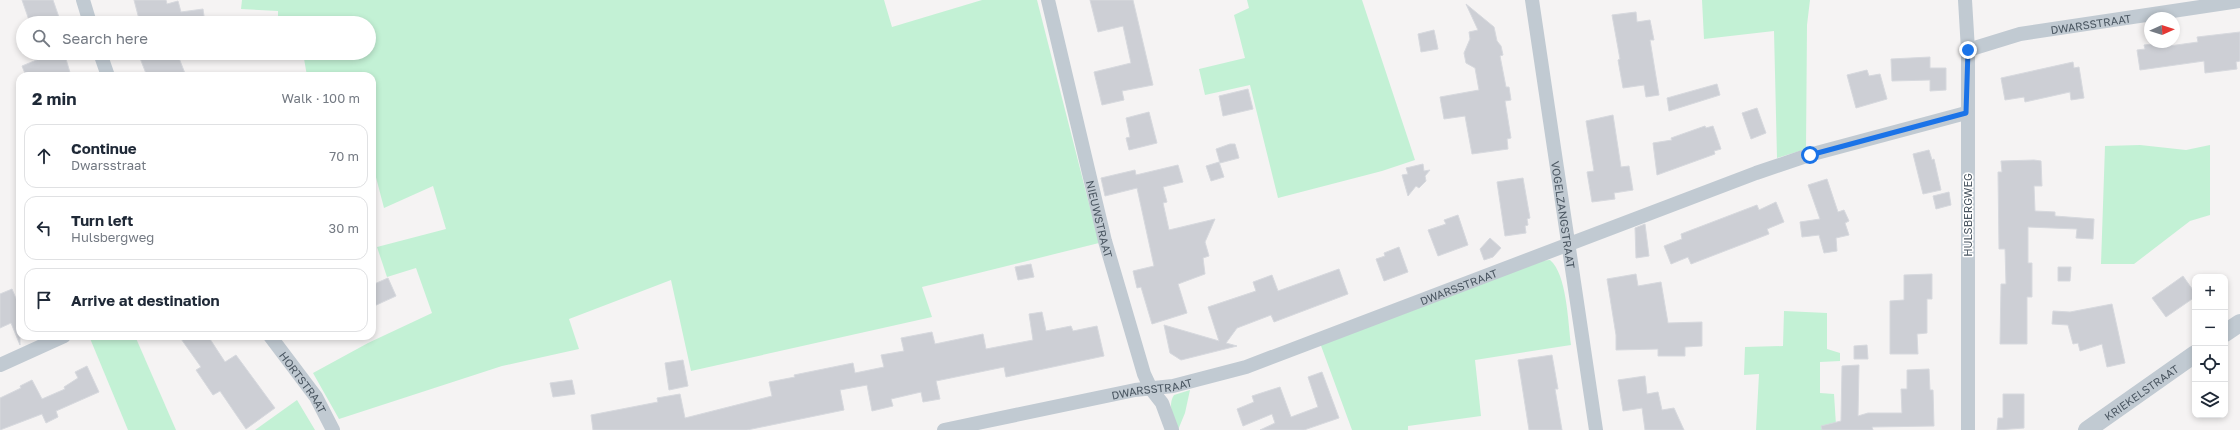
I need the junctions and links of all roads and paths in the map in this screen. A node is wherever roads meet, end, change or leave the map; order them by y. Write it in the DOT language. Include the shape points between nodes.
graph roads {
  1 [pos="83,0"];
  2 [pos="1048,0"];
  3 [pos="1532,0"];
  4 [pos="1965,0"];
  5 [pos="2240,1"];
  6 [pos="88,16"];
  7 [pos="1968,50"];
  8 [pos="102,60"];
  9 [pos="107,72"];
  10 [pos="1966,113"];
  11 [pos="1568,245"];
  12 [pos="2240,323"];
  13 [pos="2228,332"];
  14 [pos="55,340"];
  15 [pos="273,340"];
  16 [pos="2192,356"];
  17 [pos="0,365"];
  18 [pos="1151,389"];
  19 [pos="333,430"];
  20 [pos="944,430"];
  21 [pos="1172,430"];
  22 [pos="1596,430"];
  23 [pos="1968,430"];
  24 [pos="2087,430"];
  1 -- 6 [label="street"];
  2 -- 18 [label="street, NIEUWSTRAAT" via="1105,241 1144,374"];
  3 -- 11 [label="street, VOGELZANGSTRAAT"];
  4 -- 7 [label="street, HULSBERGWEG"];
  5 -- 7 [label="street, DWARSSTRAAT" via="2026,33"];
  7 -- 10 [label="street, HULSBERGWEG"];
  8 -- 9 [label="street"];
  10 -- 11 [label="street, DWARSSTRAAT" via="1810,155"];
  10 -- 23 [label="street, HULSBERGWEG"];
  11 -- 18 [label="street, DWARSSTRAAT" via="1246,367 1173,386"];
  11 -- 22 [label="street, VOGELZANGSTRAAT"];
  12 -- 13 [label="street"];
  14 -- 17 [label="street"];
  15 -- 19 [label="street, HORTSTRAAT" via="316,398"];
  16 -- 24 [label="street, KRIEKELSTRAAT"];
  18 -- 20 [label="street, DWARSSTRAAT" via="1135,390"];
  18 -- 21 [label="street, NIEUWSTRAAT" via="1162,403"];
}
